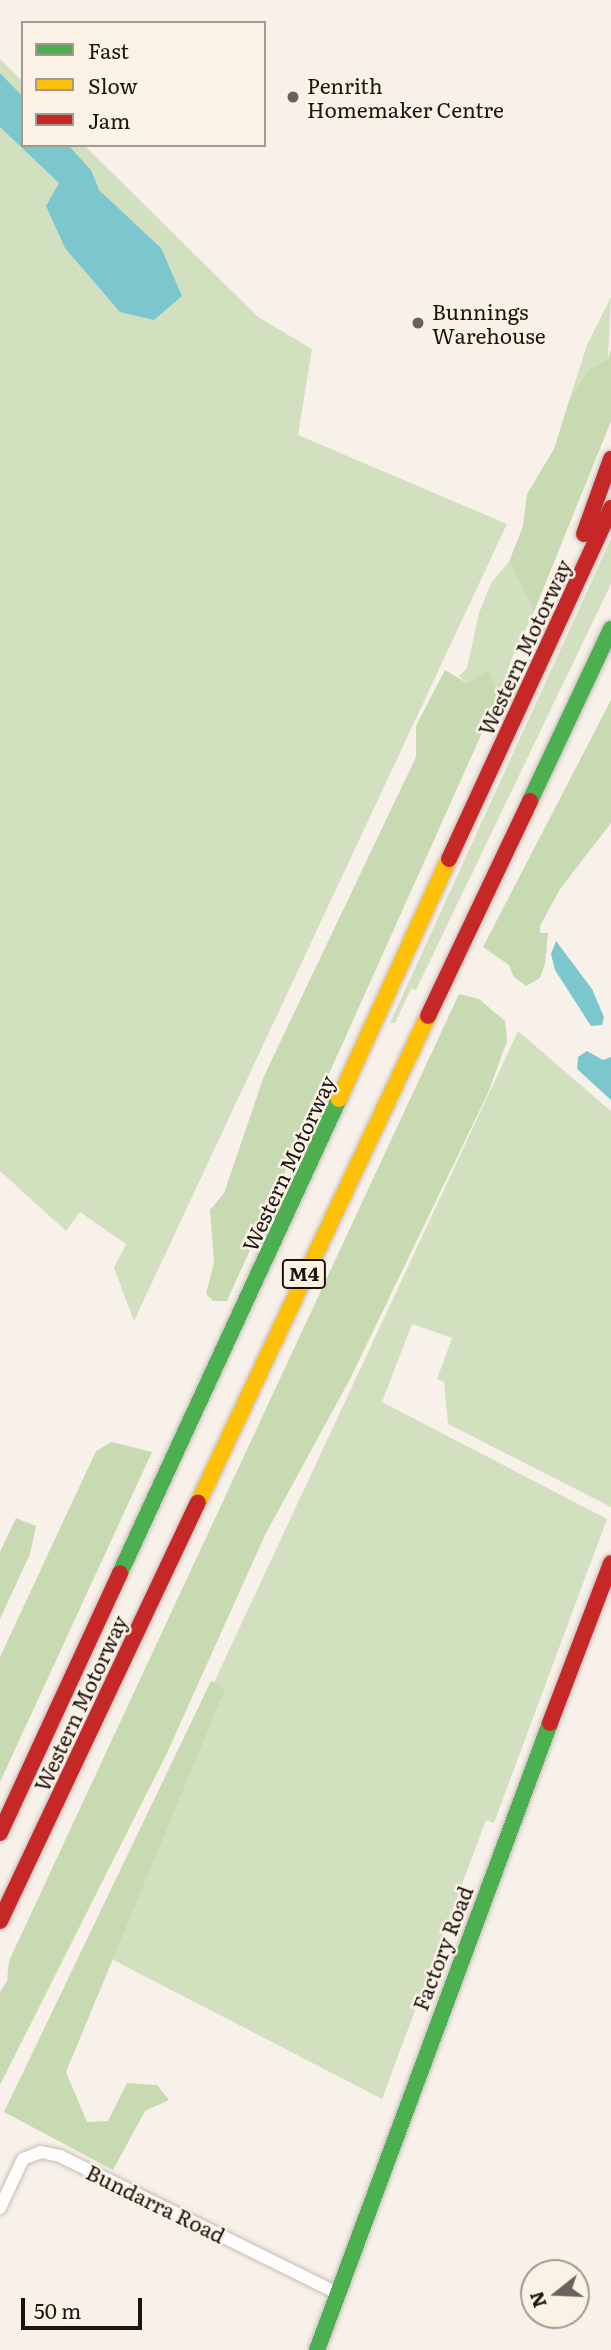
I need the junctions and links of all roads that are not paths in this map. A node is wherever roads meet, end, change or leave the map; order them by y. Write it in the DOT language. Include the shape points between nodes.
graph roads {
  1 [pos="611,459"];
  2 [pos="611,508"];
  3 [pos="557,625"];
  4 [pos="611,629"];
  5 [pos="611,1563"];
  6 [pos="0,1833"];
  7 [pos="0,1922"];
  8 [pos="0,2208"];
  9 [pos="335,2292"];
  10 [pos="317,2350"];
  1 -- 3 [label="main road"];
  2 -- 3 [label="main road, Western Motorway / M4"];
  3 -- 6 [label="main road, Western Motorway / M4"];
  4 -- 7 [label="main road, Western Motorway / M4"];
  5 -- 9 [label="main road, Factory Road"];
  8 -- 9 [label="street, Bundarra Road" via="23,2159 41,2152 60,2156"];
  9 -- 10 [label="main road, Factory Road"];
}
